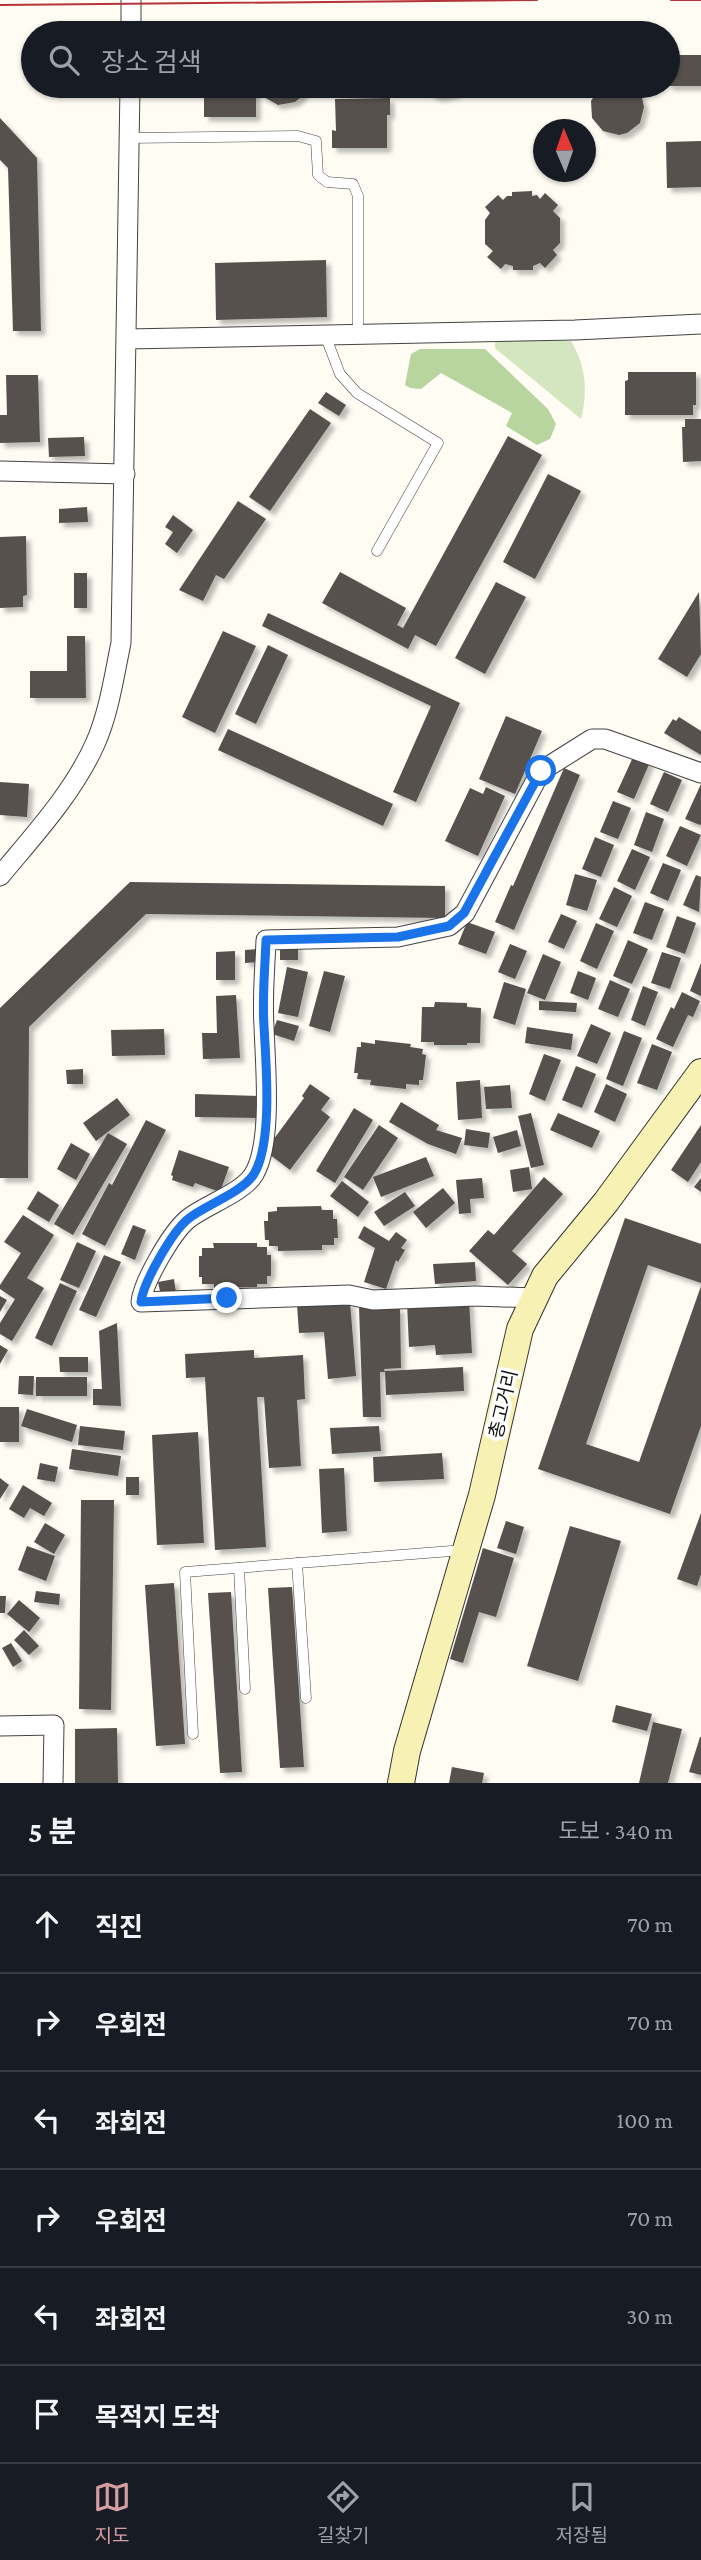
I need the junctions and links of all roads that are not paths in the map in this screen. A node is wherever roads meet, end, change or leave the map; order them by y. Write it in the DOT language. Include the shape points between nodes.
graph roads {
  1 [pos="131,0"];
  2 [pos="131,21"];
  3 [pos="130,98"];
  4 [pos="129,138"];
  5 [pos="701,324"];
  6 [pos="358,334"];
  7 [pos="325,335"];
  8 [pos="127,339"];
  9 [pos="0,471"];
  10 [pos="125,474"];
  11 [pos="377,551"];
  12 [pos="701,773"];
  13 [pos="0,876"];
  14 [pos="701,1072"];
  15 [pos="534,1298"];
  16 [pos="464,1550"];
  17 [pos="297,1563"];
  18 [pos="239,1568"];
  19 [pos="245,1689"];
  20 [pos="306,1698"];
  21 [pos="0,1726"];
  22 [pos="193,1734"];
  23 [pos="53,1783"];
  24 [pos="401,1783"];
  1 -- 2 [label="street"];
  3 -- 4 [label="street"];
  4 -- 6 [label="lane" via="298,136 316,141 318,175 327,182 354,184 358,197"];
  4 -- 8 [label="street"];
  5 -- 6 [label="street"];
  6 -- 7 [label="street"];
  7 -- 8 [label="street"];
  7 -- 11 [label="lane" via="341,374 358,393 438,443"];
  8 -- 10 [label="street"];
  9 -- 10 [label="street"];
  10 -- 13 [label="street" via="121,643 96,743 63,798"];
  12 -- 15 [label="street" via="605,739 592,739 541,771 464,913 449,926 398,937 266,940 265,1128 254,1175 186,1220 142,1290 141,1302 349,1295 373,1300"];
  14 -- 15 [label="street, 총고거리" via="606,1202 545,1276"];
  15 -- 16 [label="street, 총고거리" via="520,1329 482,1495"];
  16 -- 17 [label="lane"];
  16 -- 24 [label="street, 총고거리"];
  17 -- 18 [label="lane"];
  17 -- 20 [label="lane"];
  18 -- 19 [label="lane"];
  18 -- 22 [label="lane" via="185,1572"];
  21 -- 23 [label="street" via="54,1725"];
}
